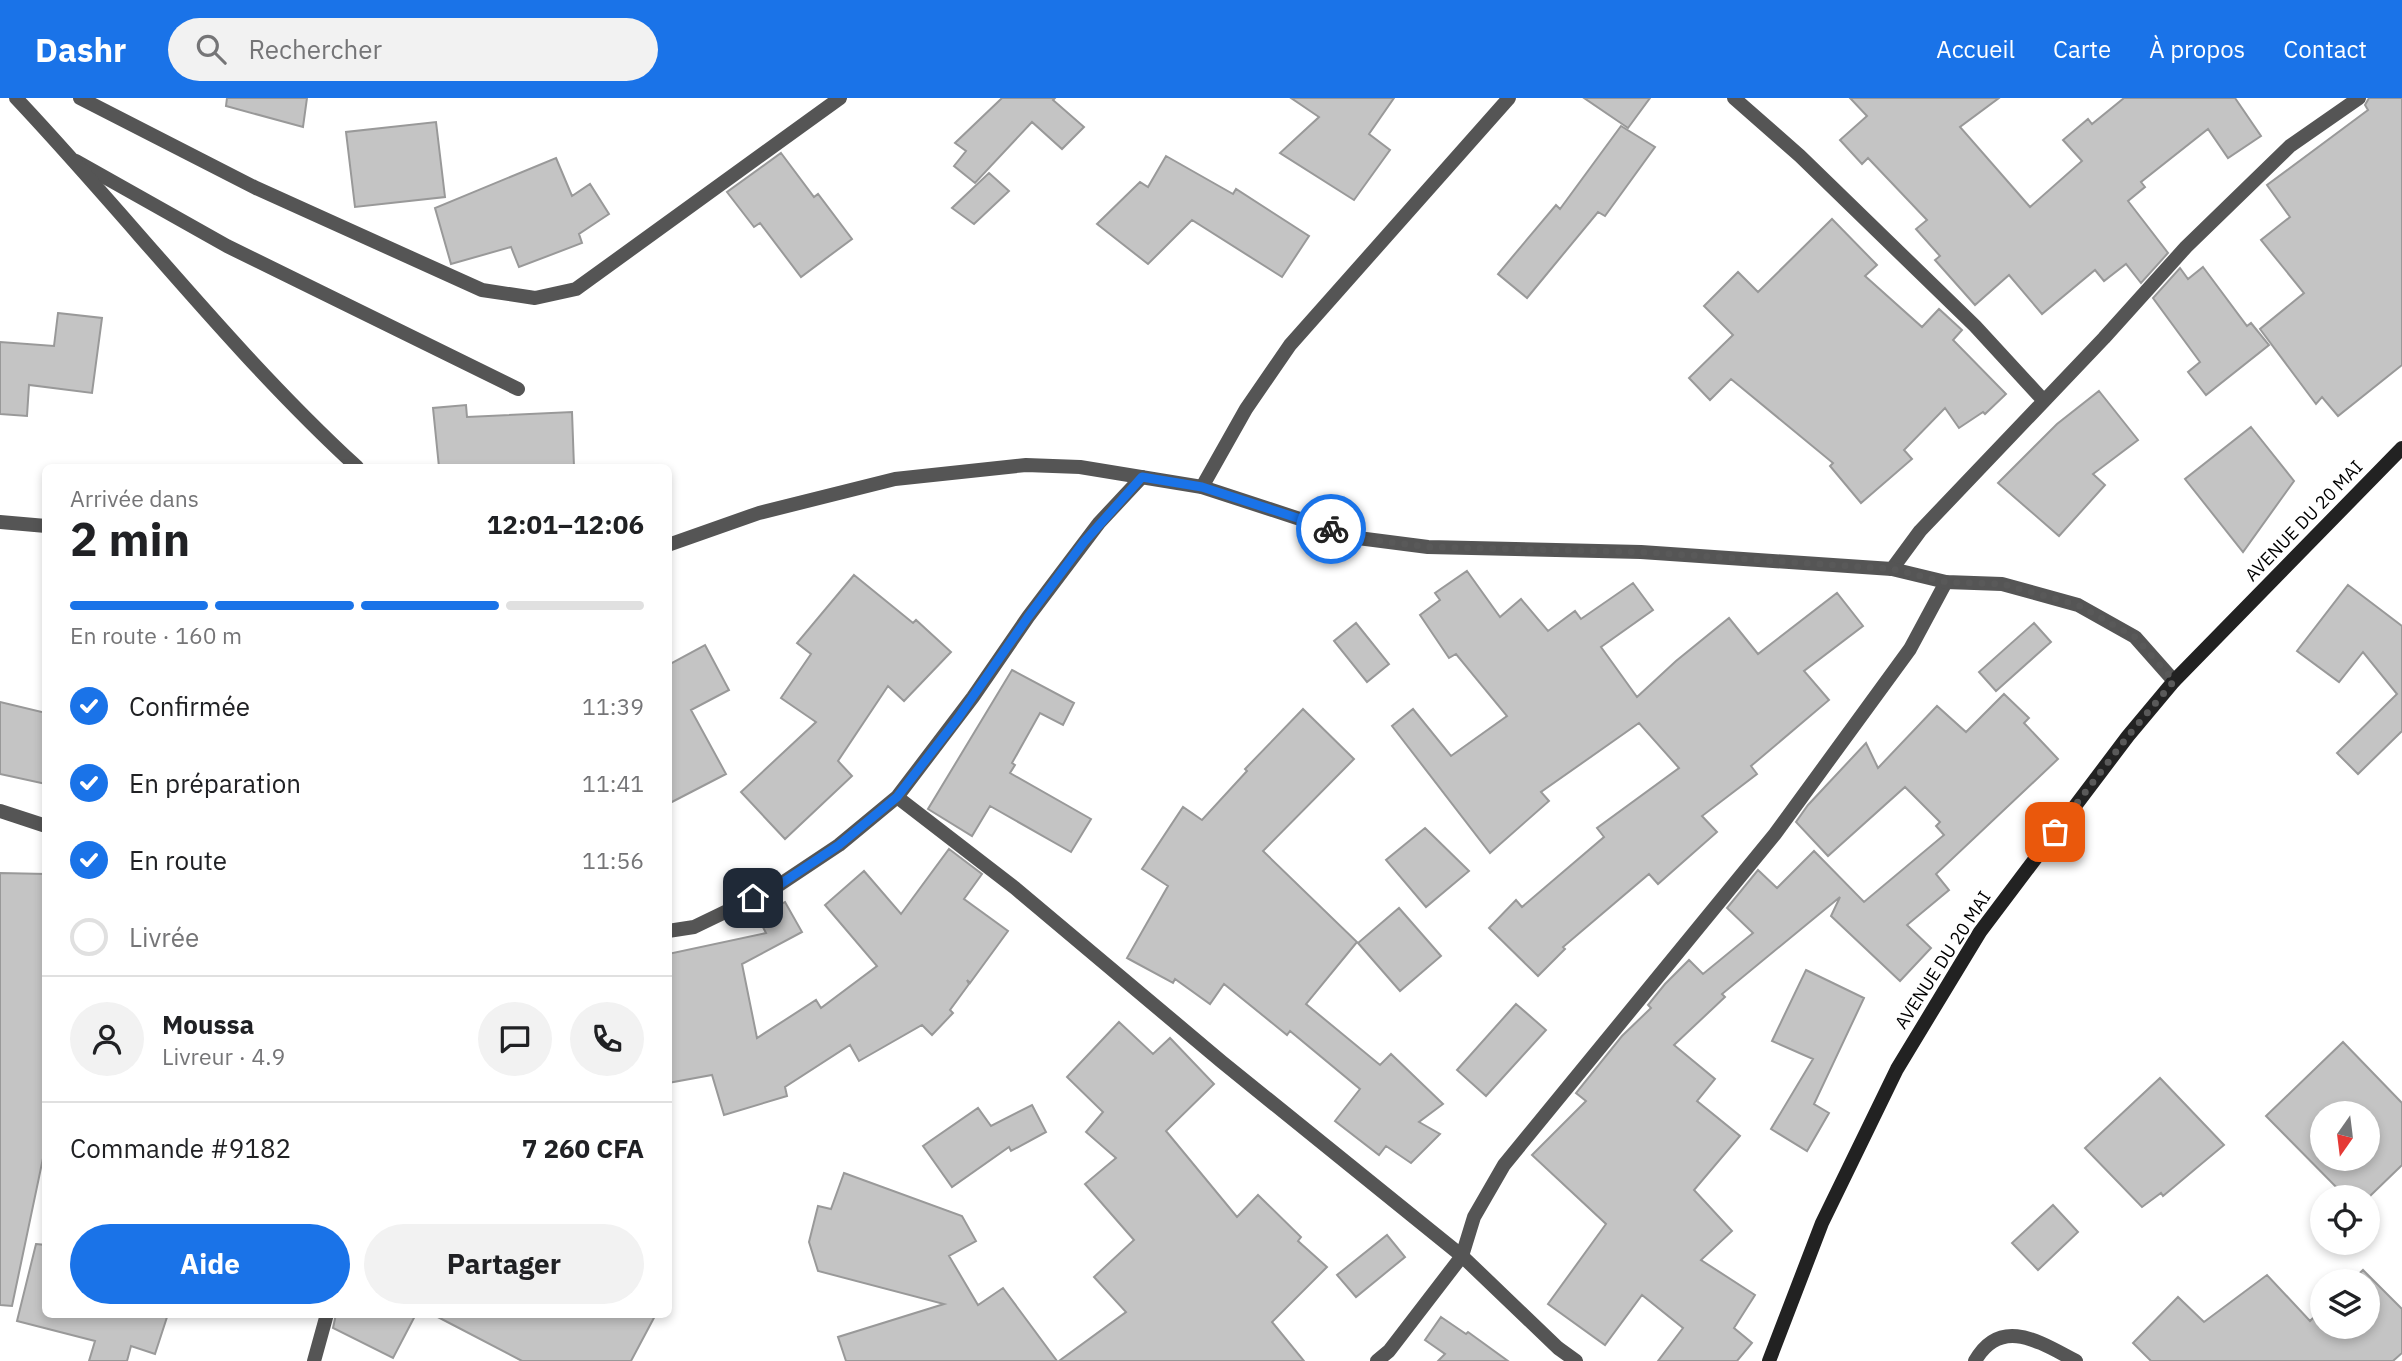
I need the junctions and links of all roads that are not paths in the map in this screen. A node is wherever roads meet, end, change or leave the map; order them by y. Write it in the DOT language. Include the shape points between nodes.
graph roads {
  1 [pos="16,98"];
  2 [pos="80,98"];
  3 [pos="840,98"];
  4 [pos="1509,98"];
  5 [pos="1734,98"];
  6 [pos="2359,98"];
  7 [pos="76,161"];
  8 [pos="517,389"];
  9 [pos="2044,401"];
  10 [pos="2402,448"];
  11 [pos="354,464"];
  12 [pos="1142,477"];
  13 [pos="1202,487"];
  14 [pos="0,522"];
  15 [pos="42,526"];
  16 [pos="672,544"];
  17 [pos="1892,569"];
  18 [pos="1946,582"];
  19 [pos="2174,681"];
  20 [pos="897,797"];
  21 [pos="0,811"];
  22 [pos="42,826"];
  23 [pos="672,930"];
  24 [pos="1462,1256"];
  25 [pos="326,1318"];
  26 [pos="314,1361"];
  27 [pos="1377,1361"];
  28 [pos="1576,1361"];
  29 [pos="1769,1361"];
  30 [pos="1975,1361"];
  31 [pos="2076,1361"];
  1 -- 7 [label="street"];
  2 -- 3 [label="street" via="256,188 482,289 535,298 576,289"];
  4 -- 13 [label="street" via="1290,345 1246,409"];
  5 -- 9 [label="street" via="1975,326"];
  6 -- 9 [label="street" via="2290,146 2186,247"];
  7 -- 8 [label="street" via="227,246"];
  7 -- 11 [label="street" via="240,348"];
  9 -- 17 [label="street" via="1920,531"];
  10 -- 19 [label="main road, AVENUE DU 20 MAI"];
  12 -- 13 [label="street"];
  12 -- 16 [label="street" via="1080,467 1026,465 895,479 759,513"];
  12 -- 20 [label="street" via="1084,542"];
  13 -- 17 [label="street" via="1358,538 1428,547 1642,552"];
  14 -- 15 [label="street"];
  17 -- 18 [label="street"];
  18 -- 19 [label="street" via="2002,584 2078,605 2135,637"];
  18 -- 24 [label="street" via="1910,649 1775,834 1504,1165 1474,1217"];
  19 -- 29 [label="main road, AVENUE DU 20 MAI" via="1980,932 1897,1069 1822,1223"];
  20 -- 23 [label="street" via="839,845 773,889 694,927"];
  20 -- 24 [label="street" via="1016,888"];
  21 -- 22 [label="street"];
  24 -- 27 [label="street"];
  24 -- 28 [label="street"];
  25 -- 26 [label="street"];
  30 -- 31 [label="street" via="1987,1343 2005,1336 2028,1336"];
}
